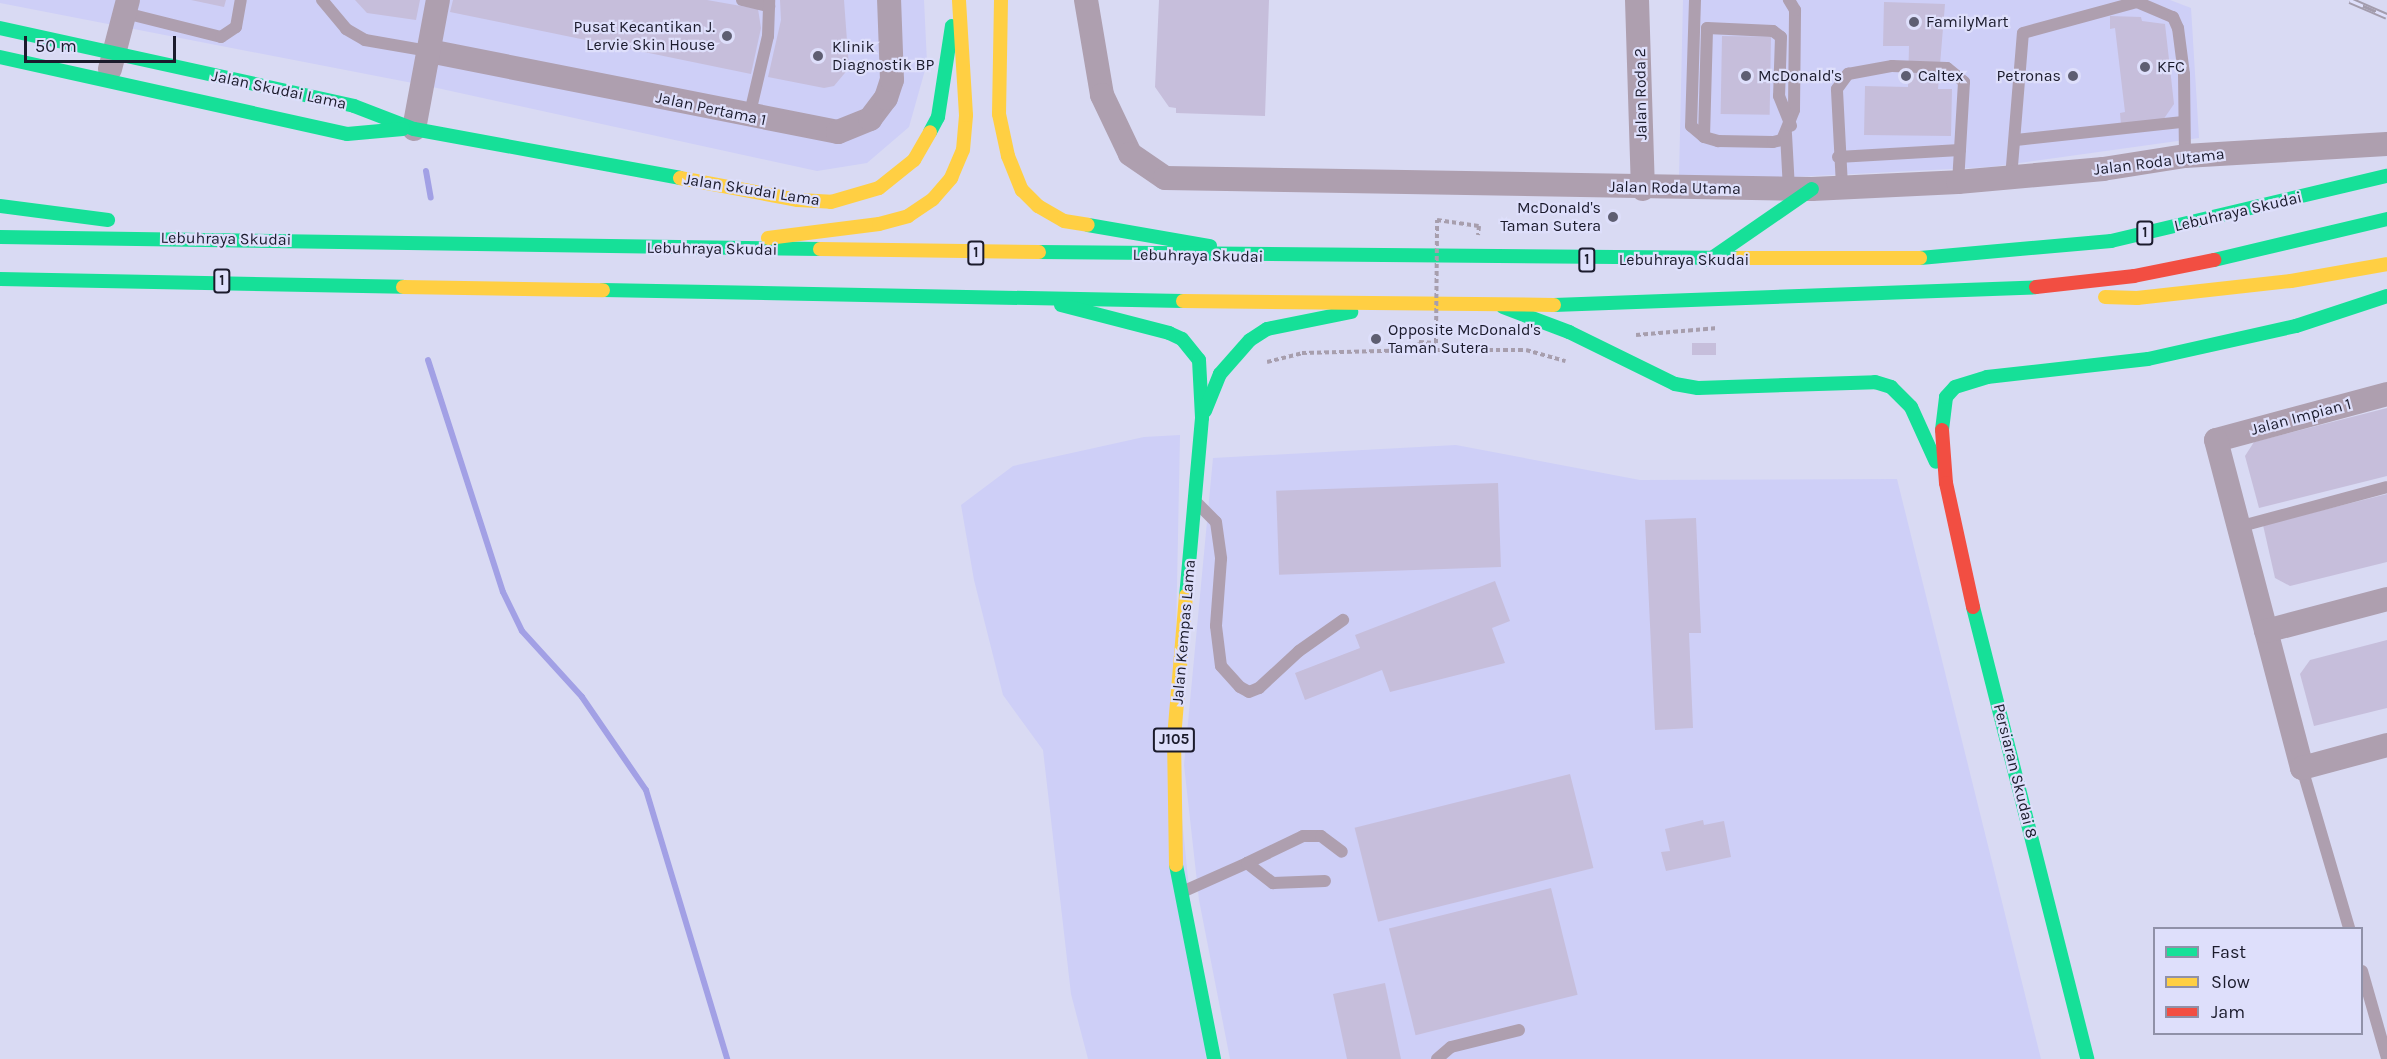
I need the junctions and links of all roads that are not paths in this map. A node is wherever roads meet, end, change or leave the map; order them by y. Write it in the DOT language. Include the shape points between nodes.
graph roads {
  1 [pos="241,0"];
  2 [pos="322,0"];
  3 [pos="438,0"];
  4 [pos="742,0"];
  5 [pos="889,0"];
  6 [pos="957,0"];
  7 [pos="1001,0"];
  8 [pos="1086,0"];
  9 [pos="1638,0"];
  10 [pos="1695,0"];
  11 [pos="1789,0"];
  12 [pos="769,3"];
  13 [pos="126,6"];
  14 [pos="0,28"];
  15 [pos="429,51"];
  16 [pos="114,53"];
  17 [pos="0,57"];
  18 [pos="107,80"];
  19 [pos="749,117"];
  20 [pos="2183,122"];
  21 [pos="414,129"];
  22 [pos="1788,130"];
  23 [pos="1704,137"];
  24 [pos="2016,140"];
  25 [pos="2387,144"];
  26 [pos="1960,150"];
  27 [pos="2185,156"];
  28 [pos="1838,157"];
  29 [pos="2387,176"];
  30 [pos="2010,177"];
  31 [pos="1958,182"];
  32 [pos="1842,186"];
  33 [pos="1643,189"];
  34 [pos="1800,189"];
  35 [pos="0,206"];
  36 [pos="2387,219"];
  37 [pos="0,237"];
  38 [pos="255,239"];
  39 [pos="674,249"];
  40 [pos="1277,257"];
  41 [pos="1709,260"];
  42 [pos="2387,264"];
  43 [pos="0,279"];
  44 [pos="2019,289"];
  45 [pos="2387,296"];
  46 [pos="1042,300"];
  47 [pos="1383,307"];
  48 [pos="1503,307"];
  49 [pos="2387,394"];
  50 [pos="1202,418"];
  51 [pos="1946,483"];
  52 [pos="2387,487"];
  53 [pos="1196,502"];
  54 [pos="2238,527"];
  55 [pos="2387,599"];
  56 [pos="1343,620"];
  57 [pos="2266,631"];
  58 [pos="2387,745"];
  59 [pos="2302,768"];
  60 [pos="1342,852"];
  61 [pos="1247,863"];
  62 [pos="1325,881"];
  63 [pos="1181,892"];
  64 [pos="2349,927"];
  65 [pos="2363,978"];
  66 [pos="1519,1030"];
  67 [pos="2387,1058"];
  68 [pos="1214,1059"];
  69 [pos="1437,1059"];
  70 [pos="2087,1059"];
  1 -- 13 [label="lane" via="236,27 221,37"];
  2 -- 15 [label="lane" via="346,29 365,40"];
  3 -- 15 [label="street"];
  4 -- 12 [label="lane"];
  5 -- 19 [label="street, Jalan Pertama 1" via="892,80 870,119 838,132"];
  6 -- 21 [label="main road, Jalan Skudai Lama" via="943,97 927,141 898,177 857,197 831,202 798,200"];
  6 -- 39 [label="main road" via="966,115 963,150 951,177 933,199 908,216 879,225"];
  7 -- 40 [label="main road" via="999,114 1008,156 1022,190 1038,206 1064,220"];
  8 -- 33 [label="street, Jalan Roda Utama" via="1102,95 1130,154 1165,178"];
  9 -- 33 [label="street, Jalan Roda 2"];
  10 -- 23 [label="lane" via="1691,126"];
  11 -- 22 [label="lane" via="1795,10"];
  12 -- 19 [label="lane" via="768,36"];
  13 -- 16 [label="street"];
  14 -- 16 [label="main road, Jalan Skudai Lama"];
  15 -- 19 [label="street, Jalan Pertama 1"];
  15 -- 21 [label="street"];
  16 -- 18 [label="street"];
  16 -- 21 [label="main road, Jalan Skudai Lama" via="354,106"];
  17 -- 18 [label="main road, Jalan Skudai Lama"];
  18 -- 21 [label="main road, Jalan Skudai Lama" via="347,134"];
  20 -- 24 [label="lane"];
  20 -- 24 [label="lane" via="2184,74 2178,28 2173,17 2137,2 2023,33"];
  20 -- 27 [label="lane"];
  22 -- 23 [label="lane" via="1782,140 1773,142"];
  22 -- 23 [label="lane" via="1779,96 1781,37 1773,31 1707,28"];
  22 -- 34 [label="lane"];
  24 -- 30 [label="lane"];
  25 -- 27 [label="street, Jalan Roda Utama"];
  26 -- 28 [label="lane"];
  26 -- 28 [label="lane" via="1964,82 1947,68 1892,66 1848,74 1837,89"];
  26 -- 31 [label="lane"];
  27 -- 30 [label="street, Jalan Roda Utama"];
  28 -- 32 [label="lane"];
  29 -- 41 [label="main road, Lebuhraya Skudai / 1" via="2111,241 1939,258"];
  30 -- 31 [label="street, Jalan Roda Utama"];
  31 -- 32 [label="street, Jalan Roda Utama"];
  32 -- 34 [label="street, Jalan Roda Utama"];
  33 -- 34 [label="street, Jalan Roda Utama"];
  34 -- 41 [label="main road"];
  35 -- 38 [label="main road"];
  36 -- 44 [label="main road, 1" via="2276,248 2134,276"];
  37 -- 38 [label="main road, Lebuhraya Skudai / 1"];
  38 -- 39 [label="main road, Lebuhraya Skudai / 1"];
  39 -- 40 [label="main road, Lebuhraya Skudai / 1"];
  40 -- 41 [label="main road, Lebuhraya Skudai / 1"];
  42 -- 44 [label="main road" via="2291,281 2137,298"];
  43 -- 46 [label="main road, 1" via="798,291"];
  44 -- 48 [label="main road, 1"];
  45 -- 51 [label="main road" via="2296,326 2168,355 1987,377 1955,387 1946,397 1941,414"];
  46 -- 47 [label="main road, 1"];
  46 -- 50 [label="main road, Jalan Kempas Lama / J105" via="1182,339 1199,360"];
  47 -- 48 [label="main road, 1"];
  47 -- 50 [label="main road, Jalan Kempas Lama / J105" via="1267,328 1234,354 1220,374"];
  48 -- 51 [label="main road" via="1569,332 1676,384 1698,388 1875,382 1891,387 1911,407"];
  49 -- 54 [label="street, Jalan Impian 1" via="2216,441"];
  50 -- 53 [label="main road, Jalan Kempas Lama / J105"];
  51 -- 70 [label="main road, Persiaran Skudai 8" via="1958,545"];
  52 -- 54 [label="lane"];
  53 -- 56 [label="lane" via="1216,522 1221,559 1216,626 1221,666 1240,687 1249,692 1258,688 1299,651"];
  53 -- 63 [label="main road, Jalan Kempas Lama / J105" via="1174,738 1175,858"];
  54 -- 57 [label="street"];
  55 -- 57 [label="street"];
  57 -- 59 [label="street"];
  58 -- 59 [label="street"];
  59 -- 64 [label="lane"];
  60 -- 61 [label="lane" via="1321,836 1303,836"];
  61 -- 62 [label="lane" via="1273,883"];
  61 -- 63 [label="lane"];
  63 -- 68 [label="main road, Jalan Kempas Lama / J105"];
  65 -- 67 [label="lane"];
  66 -- 69 [label="lane" via="1451,1047"];
}
